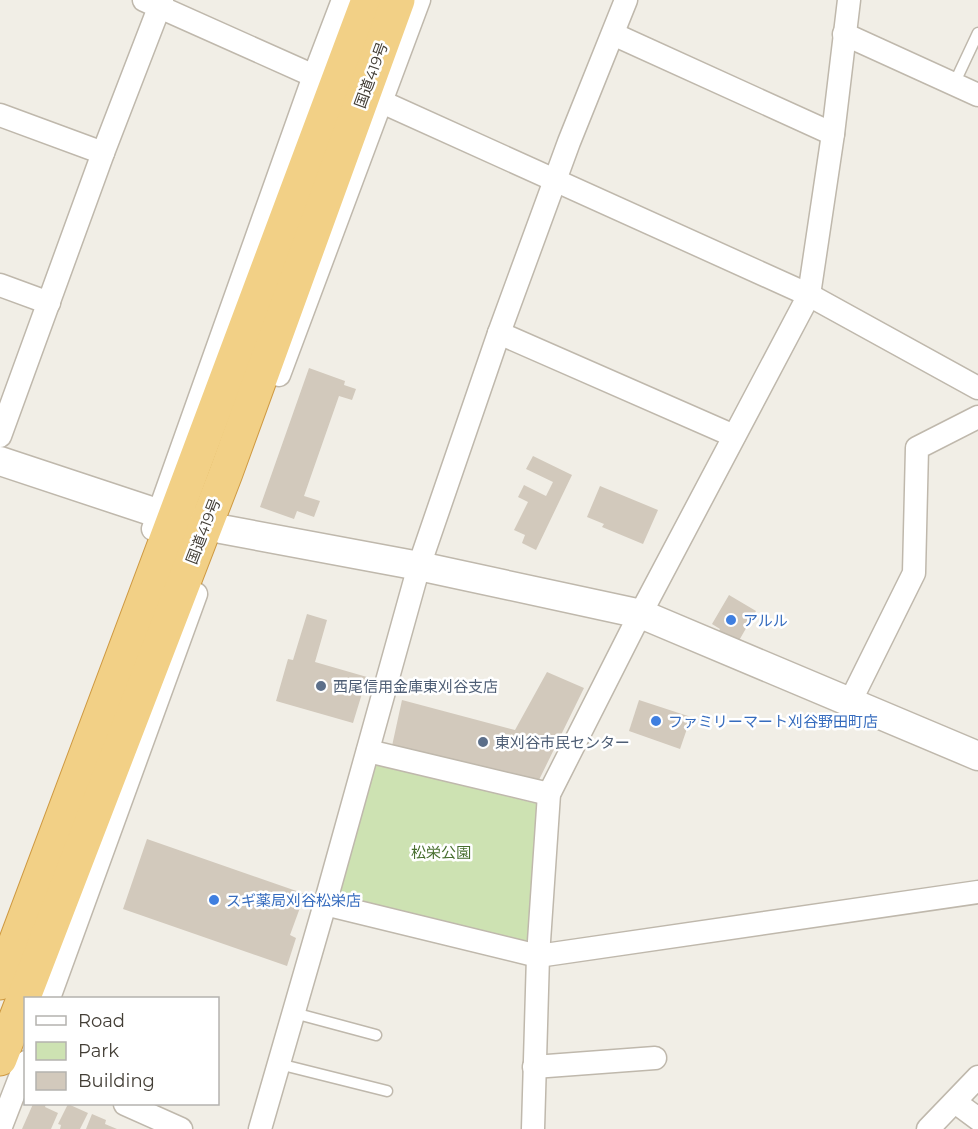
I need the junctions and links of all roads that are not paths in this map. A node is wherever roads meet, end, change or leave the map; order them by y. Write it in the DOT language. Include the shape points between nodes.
graph roads {
  1 [pos="343,0"];
  2 [pos="368,0"];
  3 [pos="398,0"];
  4 [pos="419,0"];
  5 [pos="626,0"];
  6 [pos="849,0"];
  7 [pos="155,2"];
  8 [pos="978,33"];
  9 [pos="614,34"];
  10 [pos="844,34"];
  11 [pos="314,76"];
  12 [pos="954,84"];
  13 [pos="978,95"];
  14 [pos="382,102"];
  15 [pos="0,116"];
  16 [pos="833,134"];
  17 [pos="103,153"];
  18 [pos="556,181"];
  19 [pos="0,285"];
  20 [pos="809,295"];
  21 [pos="49,303"];
  22 [pos="499,333"];
  23 [pos="978,388"];
  24 [pos="978,417"];
  25 [pos="0,436"];
  26 [pos="734,436"];
  27 [pos="0,461"];
  28 [pos="166,515"];
  29 [pos="213,527"];
  30 [pos="419,566"];
  31 [pos="640,614"];
  32 [pos="850,702"];
  33 [pos="368,751"];
  34 [pos="978,756"];
  35 [pos="549,794"];
  36 [pos="978,892"];
  37 [pos="326,903"];
  38 [pos="0,939"];
  39 [pos="538,956"];
  40 [pos="0,983"];
  41 [pos="25,997"];
  42 [pos="50,997"];
  43 [pos="24,999"];
  44 [pos="294,1013"];
  45 [pos="376,1035"];
  46 [pos="655,1058"];
  47 [pos="0,1059"];
  48 [pos="279,1064"];
  49 [pos="24,1067"];
  50 [pos="534,1067"];
  51 [pos="978,1077"];
  52 [pos="387,1091"];
  53 [pos="955,1102"];
  54 [pos="127,1105"];
  55 [pos="978,1119"];
  56 [pos="0,1129"];
  57 [pos="181,1129"];
  58 [pos="260,1129"];
  59 [pos="533,1129"];
  60 [pos="928,1129"];
  1 -- 11 [label="street"];
  2 -- 28 [label="highway, 国道419号"];
  3 -- 29 [label="highway, 国道419号"];
  4 -- 14 [label="street"];
  5 -- 9 [label="street"];
  6 -- 10 [label="street"];
  7 -- 11 [label="street"];
  7 -- 17 [label="street"];
  8 -- 12 [label="lane"];
  9 -- 16 [label="street"];
  9 -- 18 [label="street"];
  10 -- 12 [label="street"];
  10 -- 16 [label="street"];
  11 -- 28 [label="street"];
  12 -- 13 [label="street"];
  14 -- 18 [label="street"];
  14 -- 29 [label="street"];
  15 -- 17 [label="street"];
  16 -- 20 [label="street"];
  17 -- 21 [label="street"];
  18 -- 20 [label="street"];
  18 -- 22 [label="street"];
  19 -- 21 [label="street"];
  20 -- 23 [label="street"];
  20 -- 26 [label="street"];
  21 -- 25 [label="street"];
  22 -- 26 [label="street"];
  22 -- 30 [label="street"];
  24 -- 32 [label="street" via="917,448 914,573"];
  26 -- 31 [label="street"];
  27 -- 28 [label="street"];
  28 -- 29 [label="street"];
  28 -- 38 [label="street" via="148,547 103,675 82,720"];
  28 -- 40 [label="highway, 国道419号"];
  29 -- 30 [label="street"];
  29 -- 41 [label="highway, 国道419号"];
  29 -- 42 [label="street"];
  30 -- 31 [label="street"];
  30 -- 33 [label="street"];
  31 -- 32 [label="street"];
  31 -- 35 [label="street"];
  32 -- 34 [label="street"];
  33 -- 35 [label="street"];
  33 -- 37 [label="street"];
  35 -- 39 [label="street"];
  36 -- 39 [label="street"];
  37 -- 39 [label="street"];
  37 -- 44 [label="street"];
  39 -- 50 [label="street"];
  43 -- 47 [label="highway, 国道419号"];
  44 -- 45 [label="lane"];
  44 -- 48 [label="street"];
  46 -- 50 [label="street"];
  48 -- 52 [label="lane"];
  48 -- 58 [label="street"];
  49 -- 56 [label="street"];
  50 -- 59 [label="street"];
  51 -- 53 [label="street"];
  53 -- 55 [label="street"];
  53 -- 60 [label="street"];
  54 -- 57 [label="street"];
}
